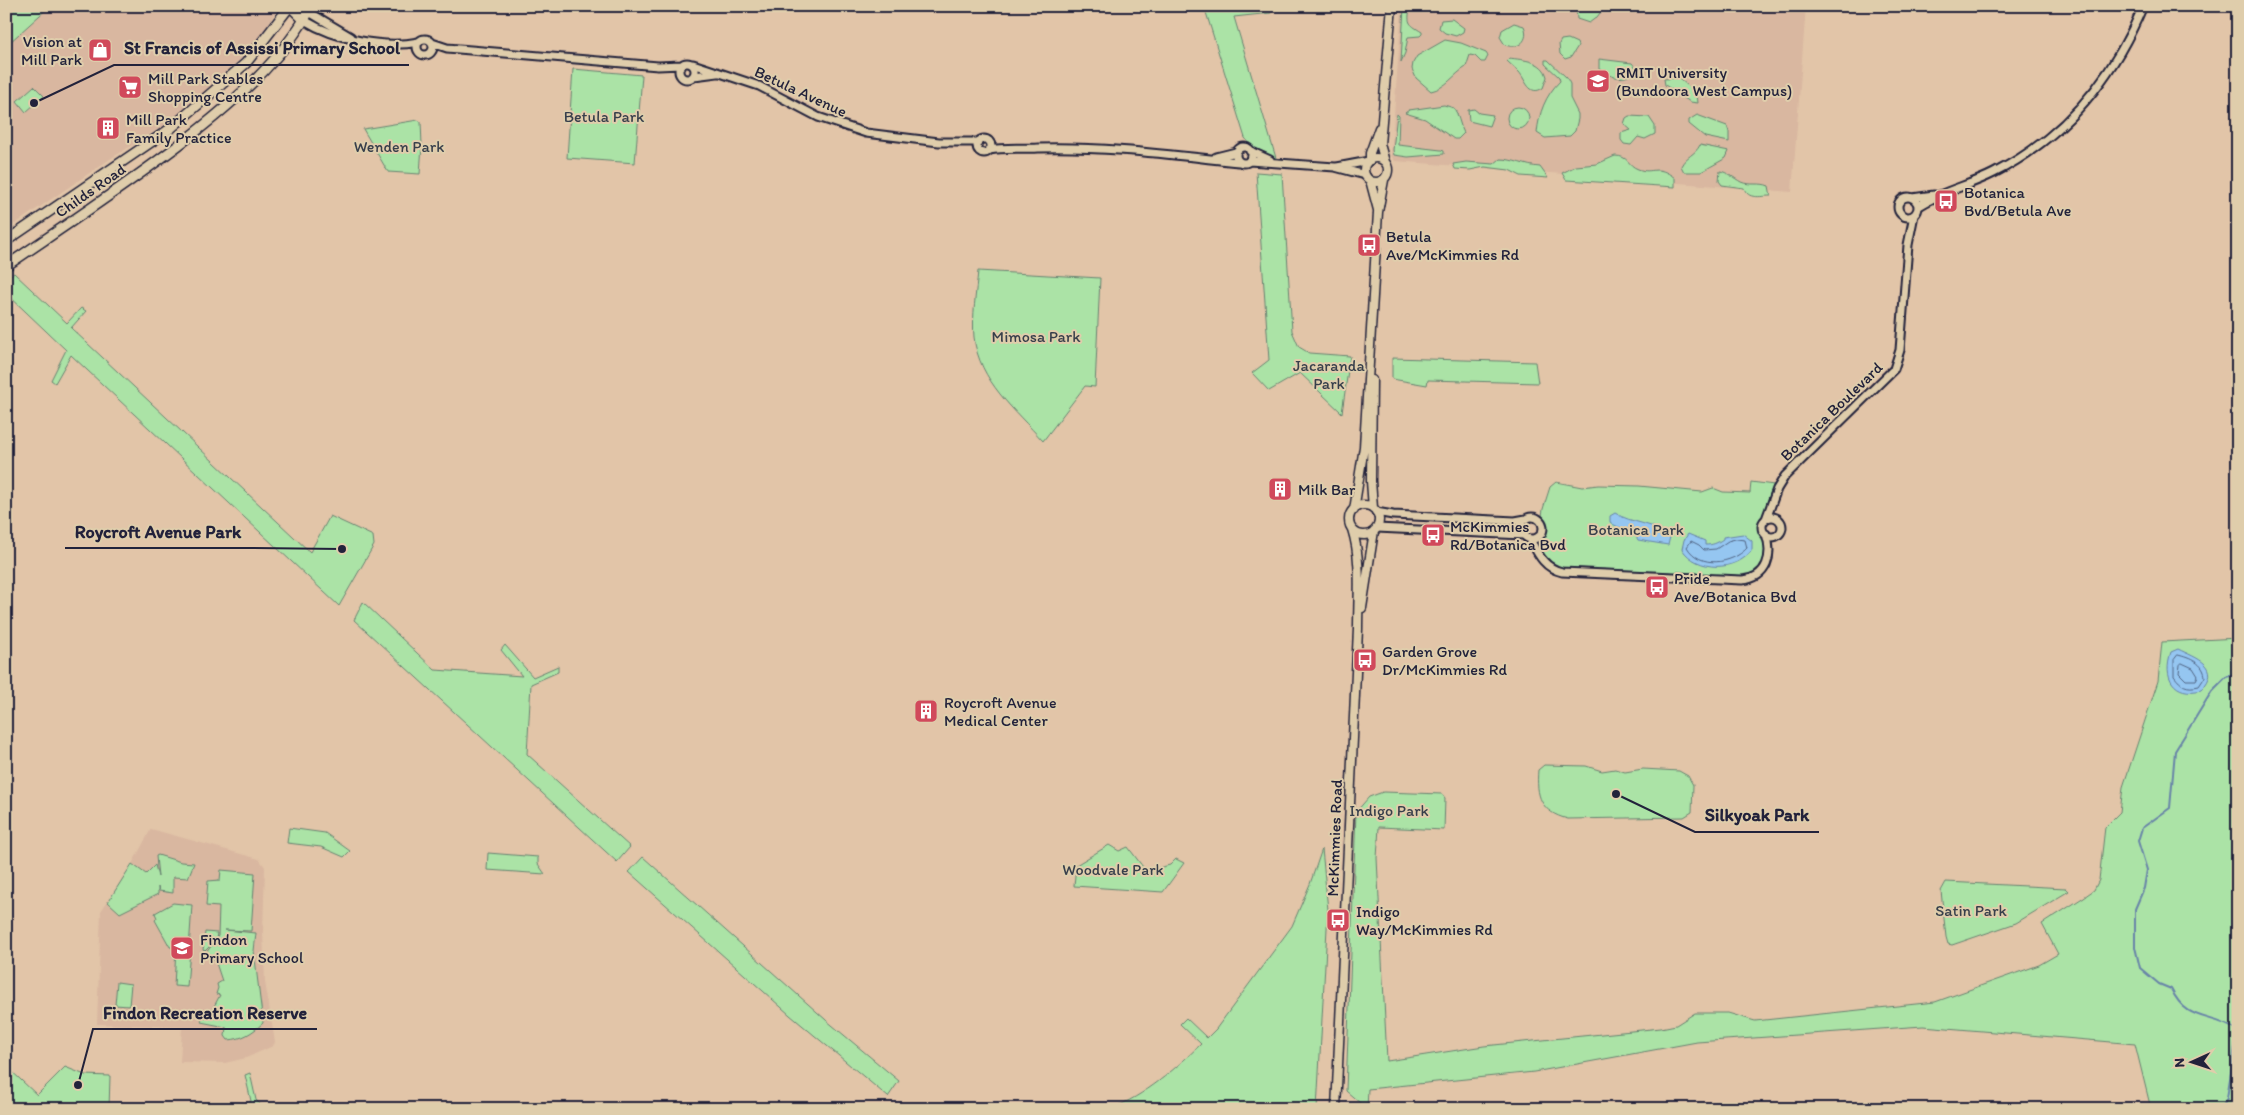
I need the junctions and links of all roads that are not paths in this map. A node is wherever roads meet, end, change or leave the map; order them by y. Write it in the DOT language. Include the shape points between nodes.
graph roads {
  1 [pos="290,6"];
  2 [pos="1392,6"];
  3 [pos="2143,6"];
  4 [pos="308,13"];
  5 [pos="420,42"];
  6 [pos="432,43"];
  7 [pos="404,45"];
  8 [pos="447,48"];
  9 [pos="418,51"];
  10 [pos="432,52"];
  11 [pos="693,64"];
  12 [pos="680,69"];
  13 [pos="720,73"];
  14 [pos="694,76"];
  15 [pos="1383,118"];
  16 [pos="989,142"];
  17 [pos="978,145"];
  18 [pos="1004,147"];
  19 [pos="989,150"];
  20 [pos="1250,151"];
  21 [pos="1236,152"];
  22 [pos="1213,157"];
  23 [pos="1369,160"];
  24 [pos="1249,161"];
  25 [pos="1272,161"];
  26 [pos="1239,162"];
  27 [pos="1385,162"];
  28 [pos="1335,167"];
  29 [pos="1368,178"];
  30 [pos="1384,180"];
  31 [pos="1939,195"];
  32 [pos="1912,198"];
  33 [pos="1918,207"];
  34 [pos="1378,212"];
  35 [pos="1910,216"];
  36 [pos="6,240"];
  37 [pos="6,266"];
  38 [pos="1369,363"];
  39 [pos="1773,504"];
  40 [pos="1354,510"];
  41 [pos="1374,510"];
  42 [pos="1452,518"];
  43 [pos="1526,519"];
  44 [pos="1766,519"];
  45 [pos="1777,519"];
  46 [pos="1352,529"];
  47 [pos="1376,529"];
  48 [pos="1452,531"];
  49 [pos="1523,534"];
  50 [pos="1766,534"];
  51 [pos="1776,536"];
  52 [pos="1539,537"];
  53 [pos="1530,539"];
  54 [pos="1770,548"];
  55 [pos="1539,554"];
  56 [pos="1358,628"];
  57 [pos="1336,1109"];
  1 -- 4 [label="main road"];
  1 -- 36 [label="main road, Childs Road" via="246,63 176,124"];
  2 -- 15 [label="main road"];
  3 -- 31 [label="street" via="2107,75 2062,126 2008,165 1971,184"];
  4 -- 7 [label="street" via="334,35"];
  4 -- 37 [label="main road, Childs Road" via="264,71 218,116 156,164"];
  5 -- 6 [label="street"];
  5 -- 7 [label="street"];
  5 -- 9 [label="street"];
  6 -- 8 [label="street, Betula Avenue"];
  6 -- 10 [label="street"];
  7 -- 9 [label="street"];
  8 -- 10 [label="street, Betula Avenue"];
  8 -- 12 [label="street, Betula Avenue"];
  9 -- 10 [label="street" via="425,55"];
  11 -- 12 [label="street, Betula Avenue" via="685,62"];
  11 -- 13 [label="street, Betula Avenue"];
  11 -- 14 [label="street" via="696,69"];
  12 -- 14 [label="street, Betula Avenue" via="686,79"];
  13 -- 14 [label="street, Betula Avenue"];
  13 -- 17 [label="street, Betula Avenue" via="759,86 818,117 853,130 886,137"];
  15 -- 23 [label="main road"];
  15 -- 27 [label="main road" via="1380,147"];
  16 -- 17 [label="street" via="984,139"];
  16 -- 18 [label="street"];
  16 -- 19 [label="street"];
  17 -- 19 [label="street" via="983,152"];
  18 -- 19 [label="street"];
  18 -- 22 [label="street" via="1085,147"];
  20 -- 21 [label="street" via="1242,147"];
  20 -- 24 [label="street"];
  20 -- 25 [label="street"];
  21 -- 22 [label="street"];
  21 -- 26 [label="street"];
  22 -- 26 [label="street"];
  23 -- 27 [label="main road" via="1378,158"];
  23 -- 28 [label="street"];
  23 -- 29 [label="main road" via="1365,168"];
  24 -- 25 [label="street"];
  24 -- 26 [label="street"];
  25 -- 28 [label="street"];
  27 -- 30 [label="main road" via="1389,171"];
  28 -- 29 [label="street"];
  29 -- 30 [label="main road" via="1377,183"];
  29 -- 34 [label="main road"];
  30 -- 34 [label="main road"];
  31 -- 32 [label="street"];
  31 -- 33 [label="street"];
  32 -- 33 [label="street"];
  32 -- 35 [label="street" via="1904,198 1899,203 1900,212"];
  33 -- 35 [label="street"];
  34 -- 38 [label="main road"];
  35 -- 39 [label="street, Botanica Boulevard" via="1900,350 1894,369 1789,472 1777,488"];
  38 -- 40 [label="main road" via="1364,447"];
  38 -- 41 [label="main road" via="1372,373 1371,487"];
  39 -- 44 [label="street, Botanica Boulevard"];
  39 -- 45 [label="street"];
  40 -- 41 [label="main road" via="1363,505"];
  40 -- 46 [label="main road" via="1350,521"];
  41 -- 42 [label="street" via="1393,515"];
  41 -- 47 [label="main road" via="1379,522"];
  42 -- 43 [label="street"];
  42 -- 48 [label="street"];
  43 -- 49 [label="street" via="1521,528"];
  43 -- 52 [label="street" via="1534,517 1541,522 1544,528"];
  44 -- 45 [label="street"];
  44 -- 50 [label="street" via="1763,527"];
  45 -- 51 [label="street" via="1782,526"];
  46 -- 47 [label="main road" via="1365,535"];
  46 -- 56 [label="main road, McKimmies Road" via="1358,567"];
  47 -- 48 [label="street"];
  47 -- 56 [label="main road, McKimmies Road"];
  48 -- 49 [label="street"];
  49 -- 53 [label="street"];
  50 -- 51 [label="street"];
  50 -- 54 [label="street"];
  51 -- 54 [label="street"];
  52 -- 53 [label="street"];
  52 -- 55 [label="street"];
  53 -- 55 [label="street"];
  54 -- 55 [label="street" via="1764,569 1752,579 1742,580 1562,572 1549,567"];
  56 -- 57 [label="main road, McKimmies Road"];
}
